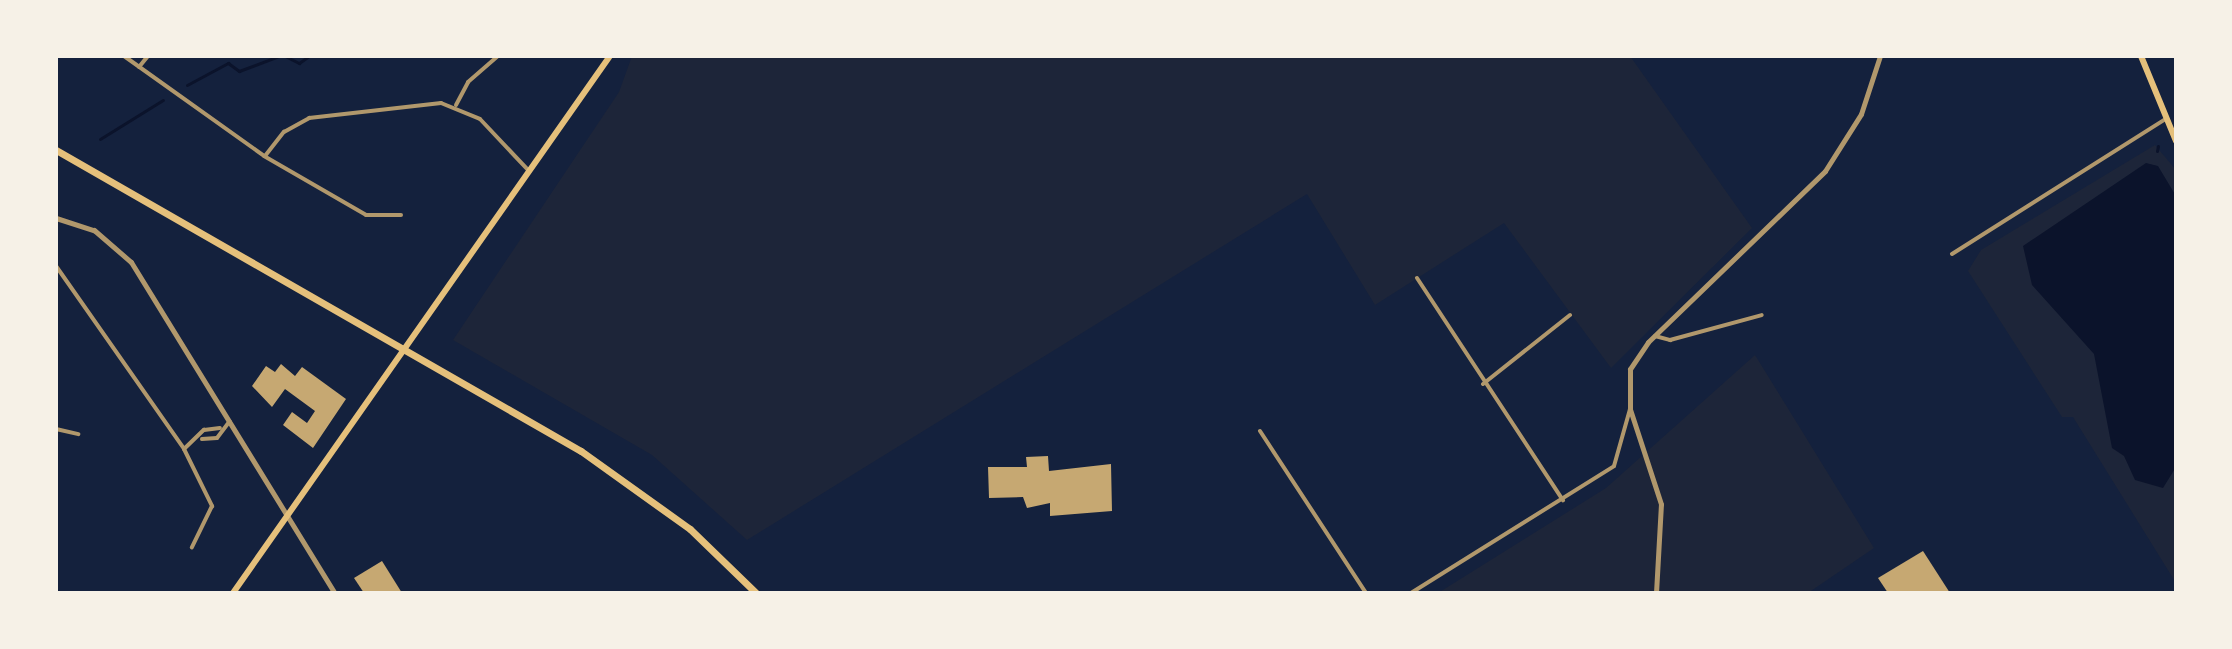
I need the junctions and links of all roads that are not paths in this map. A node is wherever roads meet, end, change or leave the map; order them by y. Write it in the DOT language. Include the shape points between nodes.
graph roads {
  1 [pos="124,56"];
  2 [pos="148,56"];
  3 [pos="498,56"];
  4 [pos="610,56"];
  5 [pos="1880,56"];
  6 [pos="2141,56"];
  7 [pos="139,67"];
  8 [pos="455,105"];
  9 [pos="2164,120"];
  10 [pos="2176,141"];
  11 [pos="56,150"];
  12 [pos="264,156"];
  13 [pos="531,173"];
  14 [pos="401,215"];
  15 [pos="56,218"];
  16 [pos="1952,254"];
  17 [pos="56,266"];
  18 [pos="1417,278"];
  19 [pos="1570,315"];
  20 [pos="1762,315"];
  21 [pos="1655,336"];
  22 [pos="406,349"];
  23 [pos="1483,384"];
  24 [pos="1630,409"];
  25 [pos="230,421"];
  26 [pos="220,428"];
  27 [pos="56,429"];
  28 [pos="1260,431"];
  29 [pos="78,434"];
  30 [pos="202,439"];
  31 [pos="184,449"];
  32 [pos="1563,500"];
  33 [pos="288,517"];
  34 [pos="192,547"];
  35 [pos="233,593"];
  36 [pos="335,593"];
  37 [pos="756,593"];
  38 [pos="1366,593"];
  39 [pos="1411,593"];
  40 [pos="1656,593"];
  1 -- 7 [label="street"];
  2 -- 7 [label="street"];
  3 -- 8 [label="street" via="468,82"];
  4 -- 13 [label="main road"];
  5 -- 21 [label="street" via="1861,114 1825,171"];
  6 -- 9 [label="main road"];
  7 -- 12 [label="street"];
  8 -- 12 [label="street" via="309,118 284,132"];
  8 -- 13 [label="street" via="489,127"];
  9 -- 10 [label="main road"];
  9 -- 16 [label="street"];
  11 -- 22 [label="main road"];
  12 -- 14 [label="street" via="366,215"];
  13 -- 22 [label="main road"];
  15 -- 25 [label="street" via="94,230 124,254"];
  17 -- 31 [label="street"];
  18 -- 23 [label="street"];
  19 -- 23 [label="street"];
  20 -- 21 [label="street" via="1670,340"];
  21 -- 24 [label="street" via="1627,377"];
  22 -- 33 [label="main road"];
  22 -- 37 [label="main road" via="606,467 690,529"];
  23 -- 32 [label="street"];
  24 -- 32 [label="street" via="1614,466"];
  24 -- 40 [label="street" via="1661,504"];
  25 -- 26 [label="street"];
  25 -- 33 [label="street"];
  26 -- 30 [label="street" via="204,430"];
  26 -- 30 [label="street" via="217,438"];
  27 -- 29 [label="street"];
  28 -- 38 [label="street"];
  30 -- 31 [label="street"];
  31 -- 34 [label="street" via="212,506"];
  32 -- 39 [label="street"];
  33 -- 35 [label="main road"];
  33 -- 36 [label="street"];
}
